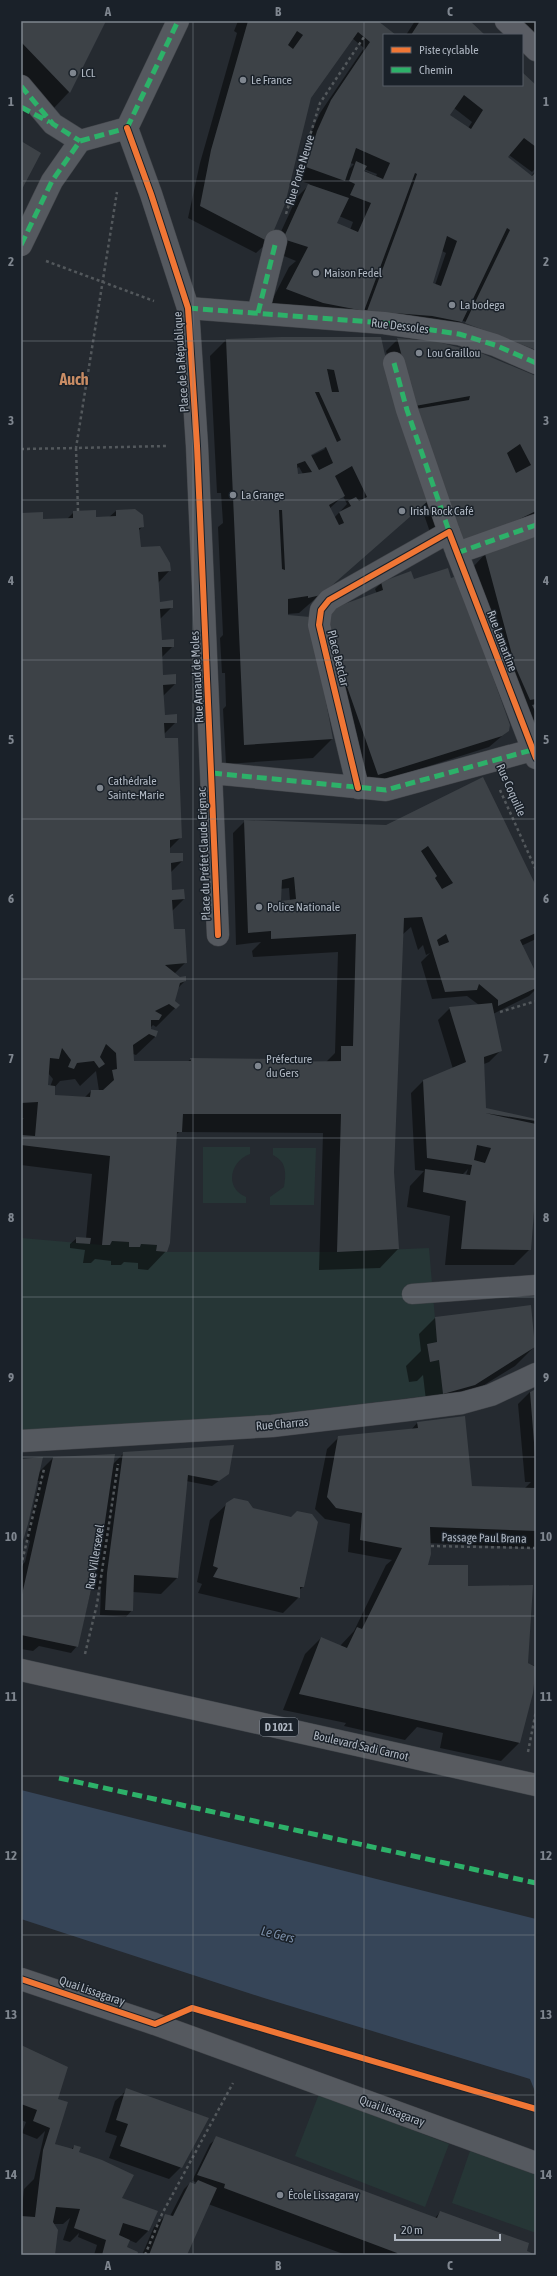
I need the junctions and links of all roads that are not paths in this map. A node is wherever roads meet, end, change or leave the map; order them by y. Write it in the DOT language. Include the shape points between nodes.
graph roads {
  1 [pos="178,21"];
  2 [pos="506,21"];
  3 [pos="519,34"];
  4 [pos="523,38"];
  5 [pos="536,50"];
  6 [pos="21,86"];
  7 [pos="21,106"];
  8 [pos="53,124"];
  9 [pos="127,128"];
  10 [pos="80,141"];
  11 [pos="276,241"];
  12 [pos="21,245"];
  13 [pos="188,308"];
  14 [pos="258,313"];
  15 [pos="394,363"];
  16 [pos="536,363"];
  17 [pos="536,525"];
  18 [pos="449,532"];
  19 [pos="457,553"];
  20 [pos="203,581"];
  21 [pos="534,754"];
  22 [pos="212,773"];
  23 [pos="358,788"];
  24 [pos="218,935"];
  25 [pos="536,1285"];
  26 [pos="412,1294"];
  27 [pos="536,1374"];
  28 [pos="21,1441"];
  29 [pos="21,1670"];
  30 [pos="536,1785"];
  31 [pos="21,1979"];
  32 [pos="536,2163"];
  1 -- 9 [label="street"];
  2 -- 3 [label="main road"];
  4 -- 5 [label="main road"];
  6 -- 8 [label="street"];
  7 -- 8 [label="street"];
  8 -- 10 [label="street"];
  9 -- 10 [label="street"];
  9 -- 13 [label="street, Place de la République" via="152,194"];
  10 -- 12 [label="street" via="52,181"];
  11 -- 14 [label="street"];
  13 -- 14 [label="street, Place de la République"];
  13 -- 20 [label="street, Place de la République"];
  14 -- 16 [label="street, Rue Dessoles" via="384,323 459,334"];
  15 -- 18 [label="street, Rue Lamartine" via="407,410"];
  17 -- 19 [label="street"];
  18 -- 19 [label="street, Rue Lamartine"];
  18 -- 23 [label="street, Place Betclar" via="329,600 320,610 319,625"];
  19 -- 21 [label="street, Rue Lamartine"];
  20 -- 22 [label="street, Rue Arnaud de Moles"];
  21 -- 23 [label="street" via="488,762 386,790"];
  22 -- 23 [label="street"];
  22 -- 24 [label="street, Place du Préfet Claude Erignac"];
  25 -- 26 [label="lane"];
  27 -- 28 [label="street, Rue Charras" via="491,1395 454,1404 272,1426"];
  29 -- 30 [label="main road, Boulevard Sadi Carnot / D 1021"];
  31 -- 32 [label="street, Quai Lissagaray" via="155,2024"];
}
